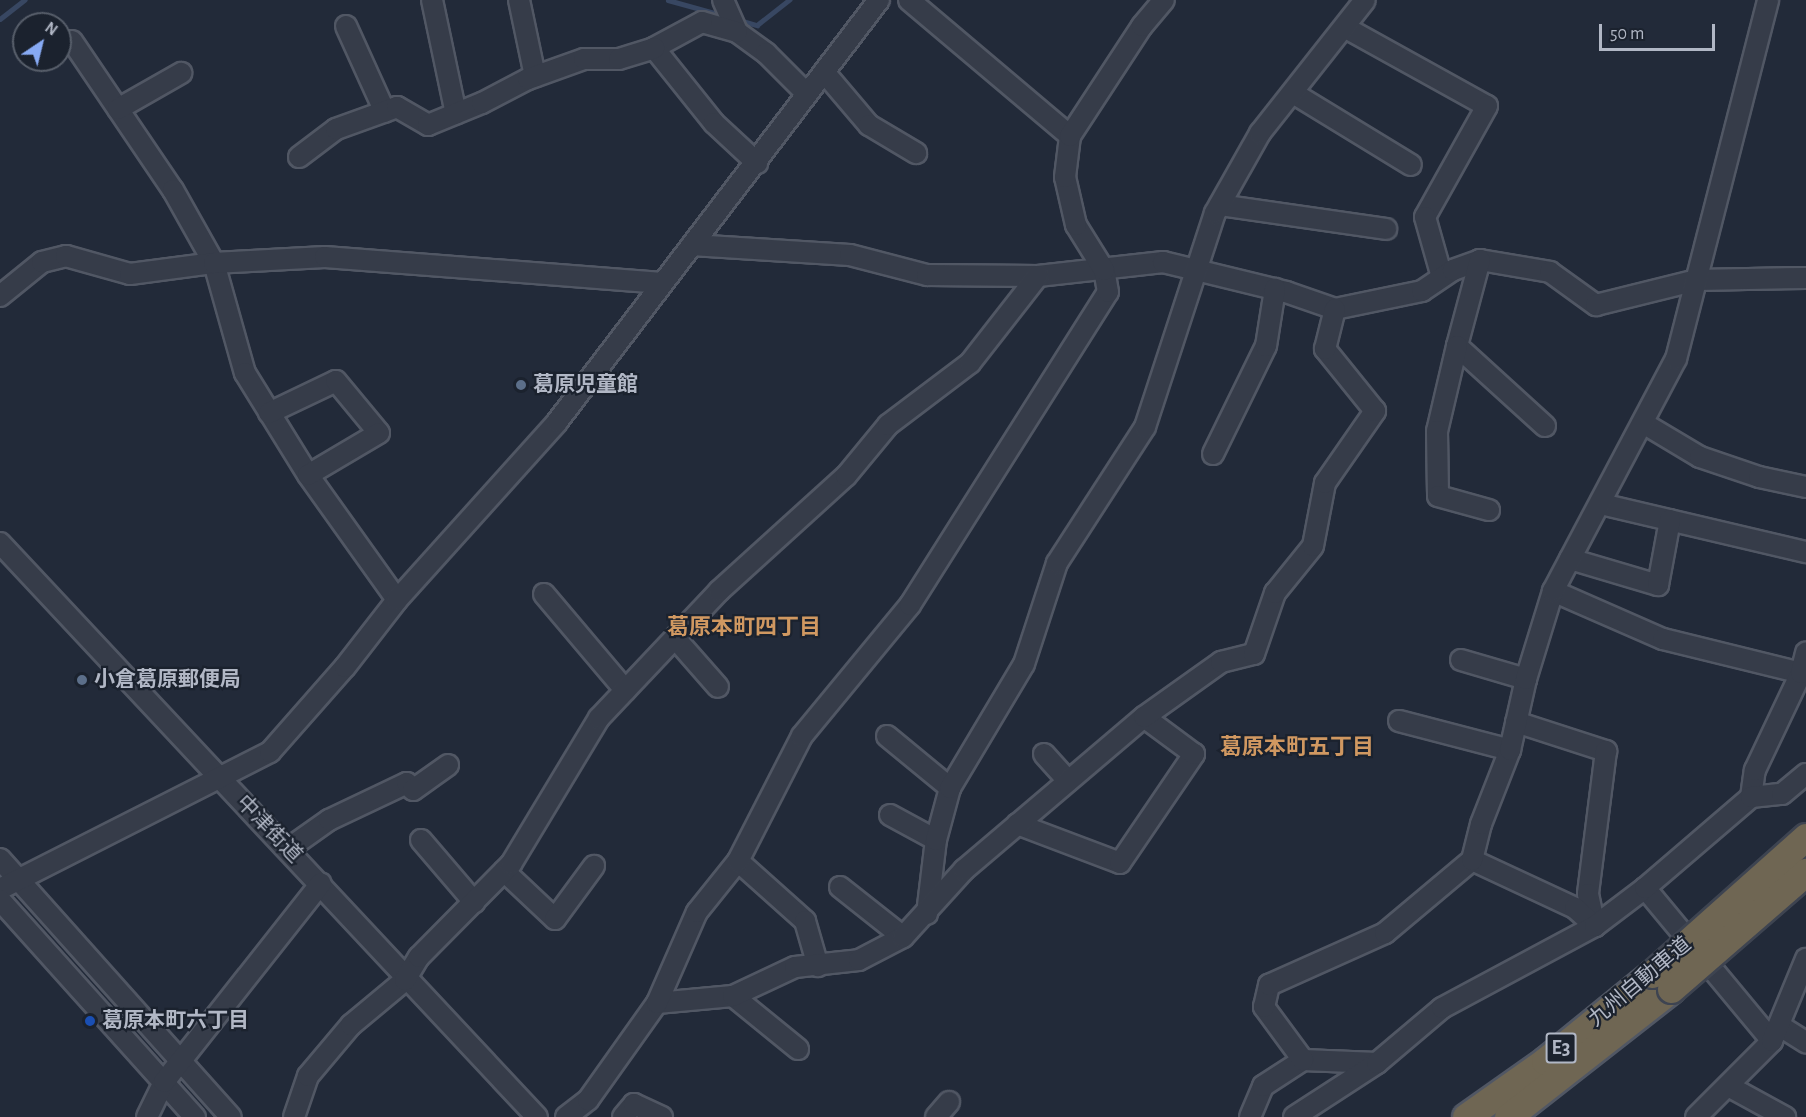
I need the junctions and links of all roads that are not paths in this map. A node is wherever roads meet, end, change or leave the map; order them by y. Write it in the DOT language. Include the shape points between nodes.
graph roads {
  1 [pos="432,0"];
  2 [pos="519,0"];
  3 [pos="879,0"];
  4 [pos="909,0"];
  5 [pos="1164,0"];
  6 [pos="1768,0"];
  7 [pos="1361,2"];
  8 [pos="724,3"];
  9 [pos="346,26"];
  10 [pos="1346,28"];
  11 [pos="736,30"];
  12 [pos="72,41"];
  13 [pos="654,48"];
  14 [pos="824,72"];
  15 [pos="181,73"];
  16 [pos="535,76"];
  17 [pos="1293,93"];
  18 [pos="807,94"];
  19 [pos="117,109"];
  20 [pos="386,112"];
  21 [pos="456,114"];
  22 [pos="1070,136"];
  23 [pos="916,153"];
  24 [pos="299,156"];
  25 [pos="757,163"];
  26 [pos="1412,165"];
  27 [pos="1220,205"];
  28 [pos="1386,229"];
  29 [pos="692,245"];
  30 [pos="1480,260"];
  31 [pos="214,263"];
  32 [pos="1195,267"];
  33 [pos="1104,270"];
  34 [pos="1038,276"];
  35 [pos="1442,278"];
  36 [pos="1806,278"];
  37 [pos="1697,280"];
  38 [pos="662,283"];
  39 [pos="1275,289"];
  40 [pos="0,296"];
  41 [pos="1335,309"];
  42 [pos="1457,346"];
  43 [pos="270,413"];
  44 [pos="1643,423"];
  45 [pos="1545,426"];
  46 [pos="1213,454"];
  47 [pos="308,475"];
  48 [pos="1806,487"];
  49 [pos="1601,504"];
  50 [pos="1489,510"];
  51 [pos="1670,520"];
  52 [pos="0,543"];
  53 [pos="1806,552"];
  54 [pos="1570,559"];
  55 [pos="1553,591"];
  56 [pos="544,594"];
  57 [pos="397,600"];
  58 [pos="675,638"];
  59 [pos="1806,653"];
  60 [pos="1461,660"];
  61 [pos="1801,673"];
  62 [pos="1526,679"];
  63 [pos="718,687"];
  64 [pos="625,690"];
  65 [pos="1144,717"];
  66 [pos="1399,721"];
  67 [pos="1516,722"];
  68 [pos="887,736"];
  69 [pos="1510,750"];
  70 [pos="1044,754"];
  71 [pos="448,765"];
  72 [pos="1806,774"];
  73 [pos="219,777"];
  74 [pos="1068,781"];
  75 [pos="950,788"];
  76 [pos="1751,797"];
  77 [pos="890,815"];
  78 [pos="1017,824"];
  79 [pos="1806,837"];
  80 [pos="421,840"];
  81 [pos="936,840"];
  82 [pos="288,849"];
  83 [pos="0,859"];
  84 [pos="1472,860"];
  85 [pos="738,861"];
  86 [pos="594,866"];
  87 [pos="504,871"];
  88 [pos="1806,872"];
  89 [pos="19,879"];
  90 [pos="321,884"];
  91 [pos="840,887"];
  92 [pos="1645,888"];
  93 [pos="0,889"];
  94 [pos="0,900"];
  95 [pos="474,902"];
  96 [pos="927,914"];
  97 [pos="1595,926"];
  98 [pos="903,937"];
  99 [pos="1806,959"];
  100 [pos="818,966"];
  101 [pos="405,980"];
  102 [pos="1661,981"];
  103 [pos="733,996"];
  104 [pos="1798,997"];
  105 [pos="657,1003"];
  106 [pos="1776,1034"];
  107 [pos="1806,1042"];
  108 [pos="798,1049"];
  109 [pos="1303,1060"];
  110 [pos="181,1062"];
  111 [pos="1377,1063"];
  112 [pos="164,1082"];
  113 [pos="1730,1087"];
  114 [pos="949,1102"];
  115 [pos="147,1117"];
  116 [pos="195,1117"];
  117 [pos="231,1117"];
  118 [pos="294,1117"];
  119 [pos="537,1117"];
  120 [pos="566,1117"];
  121 [pos="623,1117"];
  122 [pos="662,1117"];
  123 [pos="936,1117"];
  124 [pos="1250,1117"];
  125 [pos="1294,1117"];
  126 [pos="1466,1117"];
  127 [pos="1508,1117"];
  128 [pos="1696,1117"];
  129 [pos="1785,1117"];
  1 -- 21 [label="street"];
  2 -- 16 [label="street"];
  3 -- 14 [label="street"];
  4 -- 22 [label="street"];
  5 -- 22 [label="street" via="1142,26"];
  6 -- 37 [label="street"];
  7 -- 10 [label="street"];
  8 -- 11 [label="street"];
  9 -- 20 [label="street"];
  10 -- 17 [label="street"];
  10 -- 35 [label="street" via="1487,106 1425,217"];
  11 -- 13 [label="street" via="702,22"];
  11 -- 18 [label="street" via="766,53"];
  12 -- 19 [label="street"];
  13 -- 16 [label="street" via="620,59 584,59"];
  13 -- 25 [label="street" via="714,123"];
  14 -- 18 [label="street"];
  14 -- 23 [label="street" via="869,125"];
  15 -- 19 [label="street"];
  16 -- 21 [label="street"];
  17 -- 26 [label="street"];
  17 -- 27 [label="street" via="1260,133"];
  18 -- 25 [label="street"];
  19 -- 31 [label="street" via="173,190"];
  20 -- 21 [label="street" via="397,107 428,125"];
  20 -- 24 [label="street" via="336,129"];
  22 -- 33 [label="street" via="1065,177 1076,225"];
  25 -- 29 [label="street"];
  27 -- 28 [label="street"];
  27 -- 32 [label="street"];
  29 -- 34 [label="street" via="850,255 927,275"];
  29 -- 38 [label="street"];
  30 -- 35 [label="street"];
  30 -- 37 [label="street" via="1550,272 1596,305"];
  30 -- 42 [label="street"];
  31 -- 38 [label="street" via="325,257"];
  31 -- 40 [label="street" via="130,274 66,256 42,262"];
  31 -- 43 [label="street" via="245,373"];
  32 -- 33 [label="street" via="1163,262"];
  32 -- 39 [label="street"];
  32 -- 75 [label="street" via="1179,333 1145,427 1057,563 1024,664"];
  33 -- 34 [label="street"];
  33 -- 85 [label="street" via="1108,292 1081,340 910,605 802,736"];
  34 -- 58 [label="street" via="970,363 888,425 846,476 719,591"];
  35 -- 41 [label="street" via="1422,291"];
  36 -- 37 [label="street"];
  37 -- 44 [label="street" via="1676,359"];
  38 -- 57 [label="street" via="557,422"];
  39 -- 41 [label="street"];
  39 -- 46 [label="street" via="1266,346"];
  41 -- 65 [label="street" via="1325,350 1375,411 1325,483 1313,546 1275,593 1254,654 1221,662"];
  42 -- 45 [label="street"];
  42 -- 50 [label="street" via="1437,431 1437,496"];
  43 -- 47 [label="street"];
  43 -- 47 [label="street" via="336,381 379,433"];
  44 -- 48 [label="street" via="1700,457 1759,477"];
  44 -- 49 [label="street"];
  47 -- 57 [label="street"];
  49 -- 51 [label="street"];
  49 -- 54 [label="street"];
  51 -- 53 [label="street"];
  51 -- 54 [label="street" via="1658,585"];
  52 -- 73 [label="street, 中津街道"];
  54 -- 55 [label="street"];
  55 -- 61 [label="street" via="1663,639"];
  55 -- 62 [label="street"];
  56 -- 64 [label="street"];
  57 -- 73 [label="street" via="345,667 270,752"];
  58 -- 63 [label="street"];
  58 -- 64 [label="street"];
  59 -- 61 [label="street"];
  60 -- 62 [label="street"];
  61 -- 76 [label="street" via="1755,770"];
  62 -- 67 [label="street"];
  64 -- 87 [label="street" via="599,718"];
  65 -- 74 [label="street"];
  65 -- 78 [label="street" via="1194,754 1120,863"];
  66 -- 69 [label="street"];
  67 -- 69 [label="street"];
  67 -- 97 [label="street" via="1606,751 1588,894"];
  68 -- 75 [label="street"];
  69 -- 84 [label="street" via="1481,824"];
  70 -- 74 [label="street"];
  71 -- 82 [label="street" via="413,790 407,783 329,820"];
  72 -- 76 [label="street" via="1782,794"];
  73 -- 82 [label="street, 中津街道"];
  73 -- 89 [label="street"];
  74 -- 78 [label="street"];
  75 -- 81 [label="street"];
  76 -- 92 [label="street"];
  77 -- 81 [label="street"];
  78 -- 96 [label="street" via="964,870"];
  79 -- 102 [label="highway, 九州自動車道 / E3, bridge"];
  80 -- 95 [label="street"];
  81 -- 96 [label="street"];
  82 -- 90 [label="street, 中津街道"];
  83 -- 89 [label="street"];
  84 -- 97 [label="street" via="1575,908"];
  84 -- 109 [label="street" via="1385,933 1269,985 1264,1006"];
  85 -- 100 [label="street" via="805,921"];
  85 -- 105 [label="street" via="697,912"];
  86 -- 87 [label="street" via="555,919"];
  87 -- 95 [label="street"];
  88 -- 102 [label="highway, 九州自動車道 / E3, bridge"];
  89 -- 93 [label="street"];
  89 -- 110 [label="street"];
  90 -- 101 [label="street, 中津街道"];
  90 -- 110 [label="street"];
  91 -- 98 [label="street"];
  92 -- 97 [label="street"];
  92 -- 106 [label="street"];
  94 -- 112 [label="street"];
  95 -- 101 [label="street" via="418,957"];
  96 -- 98 [label="street"];
  97 -- 111 [label="street" via="1442,1008"];
  98 -- 100 [label="street" via="859,960"];
  99 -- 104 [label="street"];
  100 -- 103 [label="street" via="795,966"];
  101 -- 118 [label="street" via="351,1025 308,1076"];
  101 -- 119 [label="street, 中津街道"];
  102 -- 126 [label="highway, 九州自動車道 / E3"];
  102 -- 127 [label="highway, 九州自動車道 / E3"];
  103 -- 105 [label="street"];
  103 -- 108 [label="street"];
  104 -- 106 [label="street"];
  105 -- 120 [label="street" via="588,1100"];
  106 -- 107 [label="street"];
  106 -- 113 [label="street"];
  109 -- 111 [label="street"];
  109 -- 124 [label="street" via="1263,1086"];
  110 -- 112 [label="street"];
  110 -- 117 [label="street"];
  111 -- 125 [label="street"];
  112 -- 115 [label="street"];
  112 -- 116 [label="street"];
  113 -- 128 [label="street"];
  113 -- 129 [label="street"];
  114 -- 123 [label="street"];
  121 -- 122 [label="street" via="634,1104"];
}
